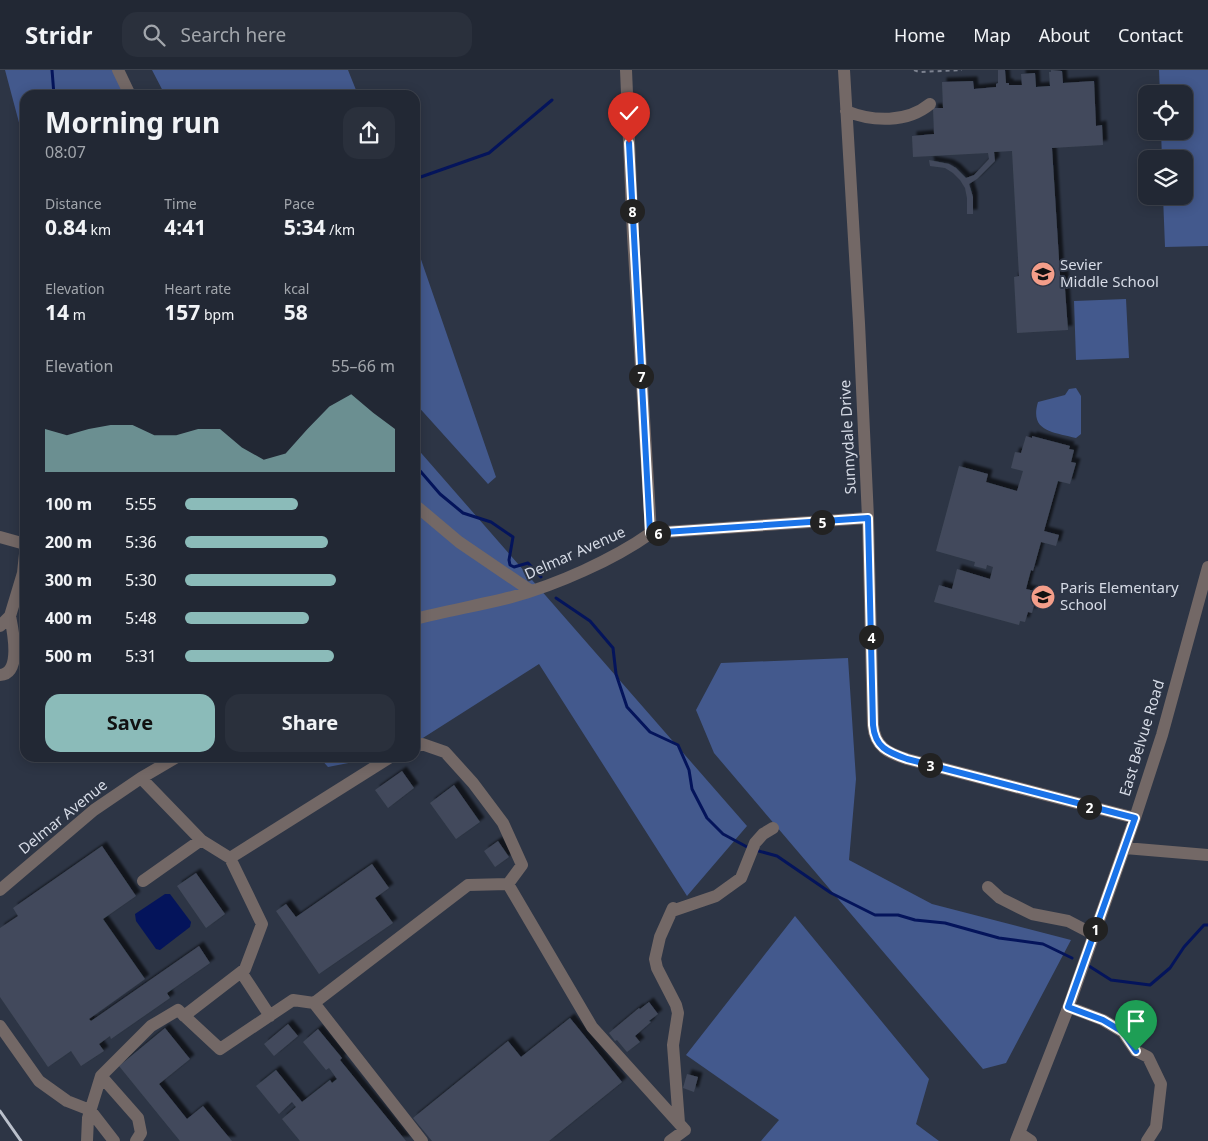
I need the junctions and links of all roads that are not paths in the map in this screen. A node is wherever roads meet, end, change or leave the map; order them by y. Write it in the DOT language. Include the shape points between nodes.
graph roads {
  1 [pos="118,70"];
  2 [pos="626,70"];
  3 [pos="844,70"];
  4 [pos="128,90"];
  5 [pos="930,104"];
  6 [pos="846,111"];
  7 [pos="420,509"];
  8 [pos="868,518"];
  9 [pos="650,533"];
  10 [pos="0,537"];
  11 [pos="20,543"];
  12 [pos="1208,567"];
  13 [pos="20,583"];
  14 [pos="531,591"];
  15 [pos="10,616"];
  16 [pos="420,619"];
  17 [pos="0,626"];
  18 [pos="0,675"];
  19 [pos="420,745"];
  20 [pos="168,762"];
  21 [pos="383,762"];
  22 [pos="141,778"];
  23 [pos="1135,818"];
  24 [pos="774,828"];
  25 [pos="201,840"];
  26 [pos="1125,848"];
  27 [pos="1208,855"];
  28 [pos="230,858"];
  29 [pos="143,881"];
  30 [pos="508,884"];
  31 [pos="988,887"];
  32 [pos="0,890"];
  33 [pos="1093,934"];
  34 [pos="241,972"];
  35 [pos="314,1003"];
  36 [pos="1068,1007"];
  37 [pos="184,1016"];
  38 [pos="270,1016"];
  39 [pos="0,1026"];
  40 [pos="101,1076"];
  41 [pos="90,1110"];
  42 [pos="679,1123"];
  43 [pos="1018,1137"];
  44 [pos="88,1141"];
  45 [pos="114,1141"];
  46 [pos="136,1141"];
  47 [pos="422,1141"];
  48 [pos="670,1141"];
  49 [pos="1031,1141"];
  50 [pos="1147,1141"];
  1 -- 4 [label="street"];
  2 -- 9 [label="street"];
  3 -- 6 [label="street, Sunnydale Drive"];
  5 -- 6 [label="street" via="919,113 875,119"];
  6 -- 8 [label="street, Sunnydale Drive"];
  7 -- 14 [label="street" via="459,542"];
  8 -- 9 [label="street, Delmar Avenue"];
  8 -- 23 [label="street, Sunnydale Drive" via="873,725 878,743 907,759"];
  9 -- 14 [label="street, Delmar Avenue" via="599,563"];
  10 -- 11 [label="street"];
  12 -- 23 [label="street, East Belvue Road" via="1162,735"];
  13 -- 15 [label="street"];
  14 -- 16 [label="street, Delmar Avenue"];
  15 -- 17 [label="street"];
  15 -- 18 [label="street" via="14,662 7,674"];
  19 -- 30 [label="street" via="445,752 503,822 522,865"];
  20 -- 22 [label="street, Delmar Avenue"];
  21 -- 28 [label="street"];
  22 -- 25 [label="street"];
  22 -- 32 [label="street, Delmar Avenue" via="75,824"];
  23 -- 26 [label="street, East Belvue Road"];
  24 -- 42 [label="street" via="755,843 741,878 716,896 673,910 660,937 655,959 657,968 678,1013 673,1046"];
  25 -- 28 [label="street"];
  25 -- 29 [label="street"];
  26 -- 27 [label="street"];
  26 -- 33 [label="street, East Belvue Road"];
  28 -- 34 [label="street" via="262,924"];
  30 -- 35 [label="street" via="468,885"];
  30 -- 42 [label="street" via="592,1027"];
  31 -- 33 [label="street" via="1000,898 1032,914 1068,920"];
  33 -- 36 [label="street, East Belvue Road"];
  34 -- 37 [label="street"];
  34 -- 38 [label="street"];
  35 -- 38 [label="street" via="293,1000"];
  35 -- 47 [label="street"];
  36 -- 43 [label="street, East Belvue Road"];
  36 -- 50 [label="street" via="1103,1020 1123,1032 1136,1051 1148,1057 1161,1084 1156,1127"];
  37 -- 38 [label="street" via="220,1049"];
  37 -- 40 [label="street" via="178,1010 152,1026"];
  39 -- 41 [label="street" via="39,1081 67,1101"];
  40 -- 41 [label="street"];
  40 -- 46 [label="street" via="138,1118 141,1133"];
  41 -- 44 [label="street"];
  41 -- 45 [label="street"];
  42 -- 48 [label="street" via="685,1130"];
  43 -- 49 [label="street"];
}
